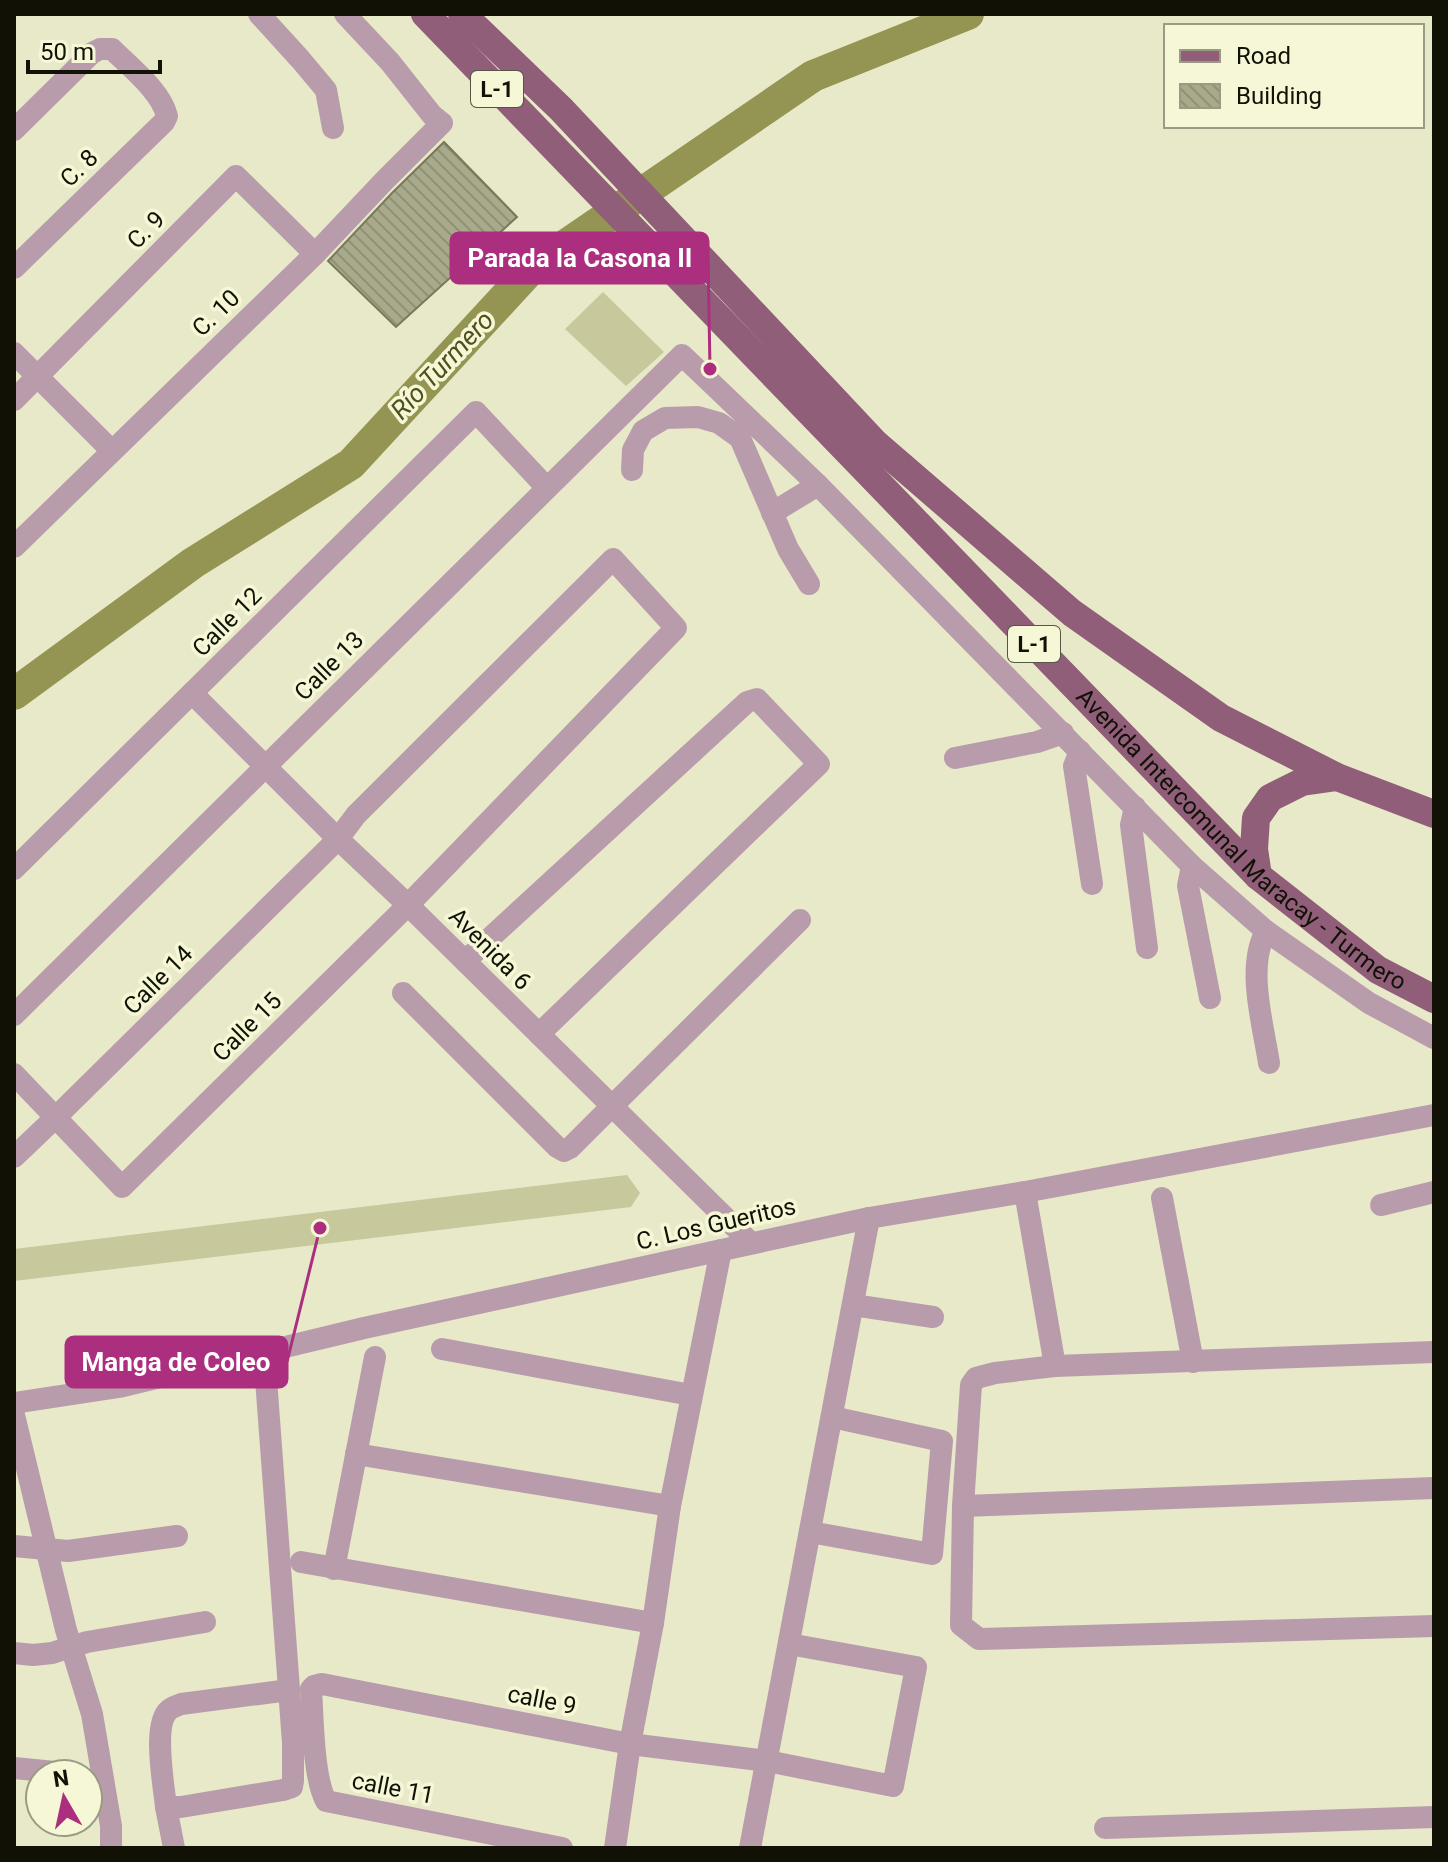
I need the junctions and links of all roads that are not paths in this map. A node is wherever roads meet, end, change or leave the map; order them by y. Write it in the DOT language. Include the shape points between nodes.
graph roads {
  1 [pos="259,14"];
  2 [pos="345,14"];
  3 [pos="425,14"];
  4 [pos="462,14"];
  5 [pos="333,128"];
  6 [pos="14,130"];
  7 [pos="315,254"];
  8 [pos="14,268"];
  9 [pos="14,353"];
  10 [pos="37,377"];
  11 [pos="14,400"];
  12 [pos="112,451"];
  13 [pos="632,470"];
  14 [pos="818,485"];
  15 [pos="547,488"];
  16 [pos="772,513"];
  17 [pos="14,547"];
  18 [pos="809,584"];
  19 [pos="192,693"];
  20 [pos="1063,733"];
  21 [pos="1080,751"];
  22 [pos="955,758"];
  23 [pos="266,765"];
  24 [pos="1337,777"];
  25 [pos="1135,807"];
  26 [pos="1434,814"];
  27 [pos="338,839"];
  28 [pos="1192,866"];
  29 [pos="14,869"];
  30 [pos="1258,876"];
  31 [pos="1092,884"];
  32 [pos="408,905"];
  33 [pos="800,920"];
  34 [pos="1266,931"];
  35 [pos="1147,948"];
  36 [pos="465,961"];
  37 [pos="403,993"];
  38 [pos="1210,998"];
  39 [pos="1434,999"];
  40 [pos="14,1015"];
  41 [pos="539,1034"];
  42 [pos="1434,1038"];
  43 [pos="1269,1063"];
  44 [pos="14,1074"];
  45 [pos="612,1106"];
  46 [pos="1434,1115"];
  47 [pos="56,1117"];
  48 [pos="14,1157"];
  49 [pos="1025,1192"];
  50 [pos="1434,1192"];
  51 [pos="1162,1198"];
  52 [pos="1381,1205"];
  53 [pos="869,1218"];
  54 [pos="751,1243"];
  55 [pos="721,1250"];
  56 [pos="853,1305"];
  57 [pos="933,1317"];
  58 [pos="442,1349"];
  59 [pos="264,1352"];
  60 [pos="1434,1352"];
  61 [pos="375,1357"];
  62 [pos="1193,1362"];
  63 [pos="1055,1366"];
  64 [pos="691,1395"];
  65 [pos="14,1403"];
  66 [pos="14,1415"];
  67 [pos="832,1417"];
  68 [pos="356,1454"];
  69 [pos="1434,1488"];
  70 [pos="670,1506"];
  71 [pos="963,1506"];
  72 [pos="810,1532"];
  73 [pos="177,1536"];
  74 [pos="14,1546"];
  75 [pos="46,1550"];
  76 [pos="301,1562"];
  77 [pos="334,1569"];
  78 [pos="205,1622"];
  79 [pos="653,1623"];
  80 [pos="1434,1626"];
  81 [pos="789,1644"];
  82 [pos="71,1646"];
  83 [pos="14,1653"];
  84 [pos="300,1690"];
  85 [pos="630,1744"];
  86 [pos="95,1758"];
  87 [pos="767,1761"];
  88 [pos="104,1803"];
  89 [pos="166,1807"];
  90 [pos="1434,1817"];
  91 [pos="1105,1828"];
  92 [pos="111,1848"];
  93 [pos="174,1848"];
  94 [pos="562,1848"];
  95 [pos="615,1848"];
  96 [pos="750,1848"];
  1 -- 5 [label="street" via="326,90"];
  2 -- 7 [label="street, C. 10" via="442,123"];
  3 -- 30 [label="main road, Avenida Intercomunal Maracay - Turmero / L-1"];
  4 -- 24 [label="main road, L-1" via="561,109 875,443 1072,613 1221,718"];
  6 -- 8 [label="street, C. 8" via="100,49 112,49 161,99 167,116"];
  7 -- 10 [label="street, C. 9" via="236,176"];
  7 -- 12 [label="street, C. 10"];
  9 -- 10 [label="street"];
  10 -- 11 [label="street, C. 9"];
  10 -- 12 [label="street"];
  12 -- 17 [label="street, C. 10"];
  13 -- 16 [label="street" via="633,450 643,431 665,418 698,417 719,423 740,438"];
  14 -- 15 [label="street, Calle 13" via="682,355"];
  14 -- 16 [label="street"];
  14 -- 20 [label="street"];
  15 -- 19 [label="street, Calle 12" via="476,412"];
  15 -- 23 [label="street, Calle 13"];
  16 -- 18 [label="street"];
  19 -- 23 [label="street, Avenida 6"];
  19 -- 29 [label="street, Calle 12"];
  20 -- 21 [label="street"];
  20 -- 22 [label="street"];
  21 -- 25 [label="street"];
  21 -- 31 [label="street" via="1074,766"];
  23 -- 27 [label="street, Avenida 6"];
  23 -- 40 [label="street, Calle 13"];
  24 -- 26 [label="main road, L-1"];
  24 -- 30 [label="main road" via="1302,782 1270,798 1256,818"];
  25 -- 28 [label="street"];
  25 -- 35 [label="street" via="1131,825"];
  27 -- 32 [label="street, Avenida 6"];
  27 -- 32 [label="street, Calle 14" via="613,559 676,628"];
  27 -- 47 [label="street, Calle 14"];
  28 -- 34 [label="street"];
  28 -- 38 [label="street" via="1188,886"];
  30 -- 39 [label="main road, Avenida Intercomunal Maracay - Turmero / L-1" via="1378,970"];
  32 -- 36 [label="street, Avenida 6"];
  32 -- 47 [label="street, Calle 15" via="122,1187"];
  33 -- 45 [label="street"];
  34 -- 42 [label="street" via="1369,1003"];
  34 -- 43 [label="street" via="1256,961"];
  36 -- 41 [label="street, Avenida 6"];
  36 -- 41 [label="street" via="747,702 757,699 819,764"];
  37 -- 45 [label="street" via="564,1151"];
  41 -- 45 [label="street, Avenida 6"];
  44 -- 47 [label="street"];
  45 -- 54 [label="street, Avenida 6"];
  46 -- 49 [label="street, C. Los Gueritos"];
  47 -- 48 [label="street, Calle 14"];
  49 -- 53 [label="street, C. Los Gueritos"];
  49 -- 63 [label="street"];
  50 -- 52 [label="street"];
  51 -- 62 [label="street"];
  53 -- 54 [label="street, C. Los Gueritos"];
  53 -- 56 [label="street"];
  54 -- 55 [label="street, C. Los Gueritos"];
  55 -- 59 [label="street, C. Los Gueritos"];
  55 -- 64 [label="street"];
  56 -- 57 [label="street"];
  56 -- 67 [label="street"];
  58 -- 64 [label="street"];
  59 -- 65 [label="street, C. Los Gueritos" via="119,1387"];
  59 -- 84 [label="street"];
  60 -- 62 [label="street"];
  61 -- 68 [label="street"];
  62 -- 63 [label="street"];
  63 -- 71 [label="street" via="995,1373 976,1378 971,1385"];
  64 -- 70 [label="street"];
  66 -- 75 [label="street"];
  67 -- 72 [label="street"];
  67 -- 72 [label="street" via="942,1441 932,1554"];
  68 -- 70 [label="street"];
  68 -- 77 [label="street"];
  69 -- 71 [label="street"];
  70 -- 79 [label="street"];
  71 -- 80 [label="street" via="961,1625 979,1639"];
  72 -- 81 [label="street"];
  73 -- 75 [label="street"];
  74 -- 75 [label="street"];
  75 -- 82 [label="street"];
  76 -- 77 [label="street"];
  77 -- 79 [label="street"];
  78 -- 82 [label="street"];
  79 -- 85 [label="street"];
  81 -- 87 [label="street"];
  81 -- 87 [label="street, calle 9" via="916,1667 893,1786"];
  82 -- 83 [label="street" via="42,1654"];
  82 -- 86 [label="street" via="92,1714"];
  84 -- 85 [label="street, calle 9" via="322,1684"];
  84 -- 89 [label="street" via="292,1787"];
  84 -- 89 [label="street, calle 9" via="181,1704 169,1710 160,1739"];
  84 -- 94 [label="street, calle 11" via="326,1801"];
  85 -- 87 [label="street, calle 9"];
  85 -- 95 [label="street"];
  87 -- 96 [label="street"];
  88 -- 92 [label="street"];
  89 -- 93 [label="street"];
  90 -- 91 [label="street"];
}
